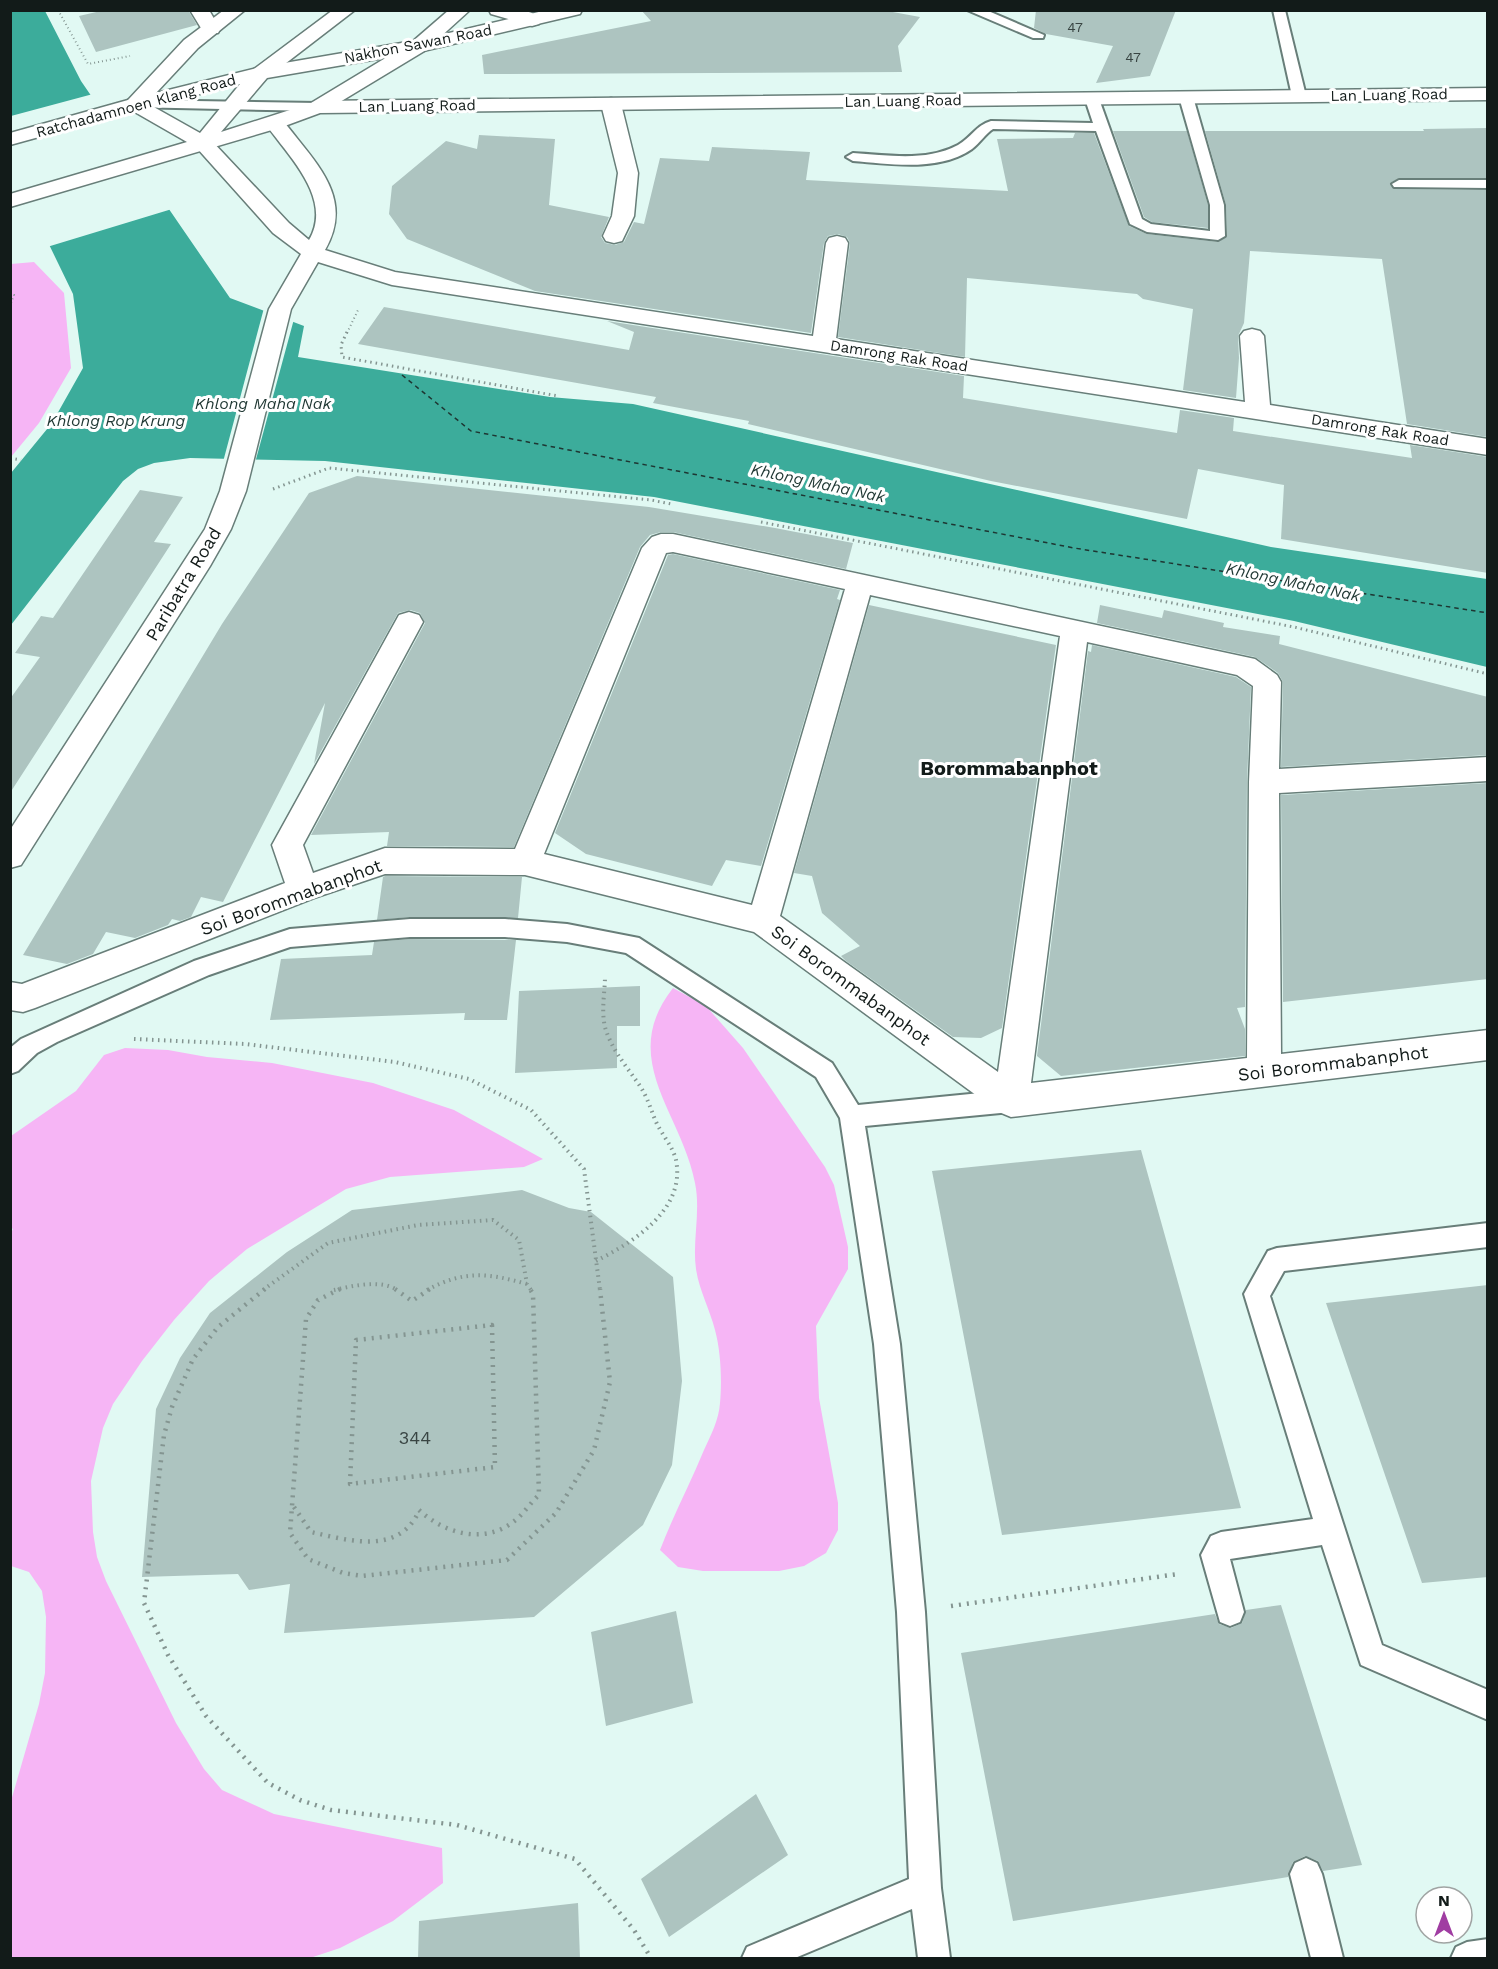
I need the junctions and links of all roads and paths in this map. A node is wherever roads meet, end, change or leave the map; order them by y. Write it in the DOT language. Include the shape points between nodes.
graph roads {
  1 [pos="58,10"];
  2 [pos="199,10"];
  3 [pos="236,10"];
  4 [pos="346,10"];
  5 [pos="461,10"];
  6 [pos="498,10"];
  7 [pos="573,10"];
  8 [pos="973,10"];
  9 [pos="1279,10"];
  10 [pos="532,20"];
  11 [pos="211,29"];
  12 [pos="1038,35"];
  13 [pos="419,46"];
  14 [pos="130,56"];
  15 [pos="261,73"];
  16 [pos="1488,94"];
  17 [pos="1299,96"];
  18 [pos="1186,98"];
  19 [pos="1092,99"];
  20 [pos="611,104"];
  21 [pos="127,106"];
  22 [pos="318,107"];
  23 [pos="229,108"];
  24 [pos="275,123"];
  25 [pos="1102,127"];
  26 [pos="10,139"];
  27 [pos="203,143"];
  28 [pos="853,157"];
  29 [pos="1398,184"];
  30 [pos="1488,184"];
  31 [pos="10,201"];
  32 [pos="614,236"];
  33 [pos="837,243"];
  34 [pos="314,254"];
  35 [pos="10,293"];
  36 [pos="10,306"];
  37 [pos="359,308"];
  38 [pos="1252,336"];
  39 [pos="824,344"];
  40 [pos="558,396"];
  41 [pos="1258,411"];
  42 [pos="1488,447"];
  43 [pos="10,458"];
  44 [pos="21,460"];
  45 [pos="860,584"];
  46 [pos="409,622"];
  47 [pos="1075,631"];
  48 [pos="1488,769"];
  49 [pos="1264,782"];
  50 [pos="10,856"];
  51 [pos="525,862"];
  52 [pos="303,890"];
  53 [pos="763,921"];
  54 [pos="604,940"];
  55 [pos="10,996"];
  56 [pos="129,1039"];
  57 [pos="1488,1045"];
  58 [pos="10,1064"];
  59 [pos="1264,1071"];
  60 [pos="1011,1101"];
  61 [pos="852,1116"];
  62 [pos="1488,1235"];
  63 [pos="596,1261"];
  64 [pos="527,1284"];
  65 [pos="356,1340"];
  66 [pos="293,1505"];
  67 [pos="1331,1530"];
  68 [pos="1218,1568"];
  69 [pos="911,1612"];
  70 [pos="1230,1612"];
  71 [pos="1488,1705"];
  72 [pos="1306,1874"];
  73 [pos="925,1888"];
  74 [pos="1488,1955"];
  75 [pos="651,1959"];
  76 [pos="758,1959"];
  77 [pos="934,1959"];
  78 [pos="1327,1959"];
  79 [pos="1467,1959"];
  1 -- 14 [label="path" via="88,64"];
  2 -- 11 [label="street"];
  3 -- 11 [label="street"];
  4 -- 15 [label="street"];
  5 -- 13 [label="street"];
  6 -- 10 [label="street"];
  7 -- 10 [label="street, Nakhon Sawan Road"];
  8 -- 12 [label="lane"];
  9 -- 17 [label="lane"];
  10 -- 13 [label="street, Nakhon Sawan Road"];
  11 -- 21 [label="street" via="190,44"];
  13 -- 15 [label="street, Nakhon Sawan Road"];
  13 -- 22 [label="street"];
  15 -- 21 [label="street, Ratchadamnoen Klang Road"];
  15 -- 23 [label="street"];
  16 -- 17 [label="street, Lan Luang Road"];
  17 -- 18 [label="street, Lan Luang Road"];
  18 -- 19 [label="street, Lan Luang Road"];
  18 -- 25 [label="lane" via="1217,205 1218,236 1139,226"];
  19 -- 20 [label="street, Lan Luang Road"];
  19 -- 25 [label="lane"];
  20 -- 22 [label="street, Lan Luang Road"];
  20 -- 32 [label="street" via="628,172 623,216"];
  21 -- 23 [label="lane, Lan Luang Road"];
  21 -- 26 [label="street, Ratchadamnoen Klang Road"];
  21 -- 27 [label="street, Damrong Rak Road"];
  22 -- 23 [label="lane, Lan Luang Road"];
  22 -- 24 [label="street, Lan Luang Road"];
  23 -- 27 [label="street"];
  24 -- 27 [label="street, Lan Luang Road"];
  24 -- 34 [label="street" via="323,190 327,211 323,235"];
  25 -- 28 [label="lane" via="991,125 967,146 945,155 907,160"];
  27 -- 31 [label="street"];
  27 -- 34 [label="street, Damrong Rak Road" via="281,228"];
  29 -- 30 [label="lane"];
  33 -- 39 [label="street"];
  34 -- 39 [label="street, Damrong Rak Road" via="392,278"];
  34 -- 50 [label="street, Paribatra Road" via="280,309 233,491 218,529"];
  35 -- 36 [label="path" via="14,295"];
  37 -- 40 [label="path" via="341,345 342,357"];
  38 -- 41 [label="street"];
  39 -- 41 [label="street, Damrong Rak Road"];
  41 -- 42 [label="street, Damrong Rak Road"];
  43 -- 44 [label="path"];
  45 -- 47 [label="street"];
  45 -- 51 [label="street" via="661,543"];
  45 -- 53 [label="street"];
  46 -- 52 [label="street" via="287,845"];
  47 -- 49 [label="street" via="1245,666 1258,674 1267,682"];
  47 -- 60 [label="street"];
  48 -- 49 [label="street"];
  49 -- 59 [label="street"];
  51 -- 52 [label="street, Soi Borommabanphot" via="385,861"];
  51 -- 53 [label="street, Soi Borommabanphot"];
  52 -- 55 [label="street, Soi Borommabanphot" via="23,998"];
  53 -- 60 [label="street, Soi Borommabanphot"];
  54 -- 58 [label="lane" via="505,928 422,928 290,939 202,968 49,1035 29,1046"];
  54 -- 61 [label="lane" via="631,945 824,1070"];
  54 -- 63 [label="path" via="605,1025 621,1062 646,1095 676,1159 677,1179 670,1203 644,1230"];
  56 -- 63 [label="path" via="245,1044 394,1062 469,1079 531,1110 584,1169"];
  57 -- 59 [label="street, Soi Borommabanphot"];
  59 -- 60 [label="street, Soi Borommabanphot"];
  60 -- 61 [label="lane"];
  61 -- 69 [label="lane" via="887,1344"];
  62 -- 67 [label="lane" via="1277,1260 1257,1294"];
  63 -- 66 [label="path" via="610,1382 594,1450 556,1513 507,1560 362,1576 343,1572 308,1559 290,1533"];
  64 -- 66 [label="path" via="476,1273 435,1284 412,1301 389,1285 335,1290 318,1300 306,1319"];
  64 -- 66 [label="path" via="533,1294 539,1495 512,1523 494,1532 448,1531 430,1522 419,1510 406,1534 383,1541 358,1540 311,1532"];
  64 -- 75 [label="path" via="519,1240 493,1220 418,1225 328,1243 281,1275 218,1327 193,1359 164,1435 144,1603 168,1655 206,1716 268,1783 300,1800 331,1810 457,1825 575,1859 634,1930"];
  65 -- 65 [label="path" via="492,1325 495,1467 350,1484"];
  67 -- 68 [label="lane" via="1221,1546 1215,1556"];
  67 -- 71 [label="lane" via="1371,1655"];
  68 -- 69 [label="path"];
  68 -- 70 [label="lane"];
  69 -- 73 [label="lane"];
  72 -- 78 [label="lane"];
  73 -- 76 [label="lane"];
  73 -- 77 [label="lane"];
  74 -- 79 [label="lane"];
}
